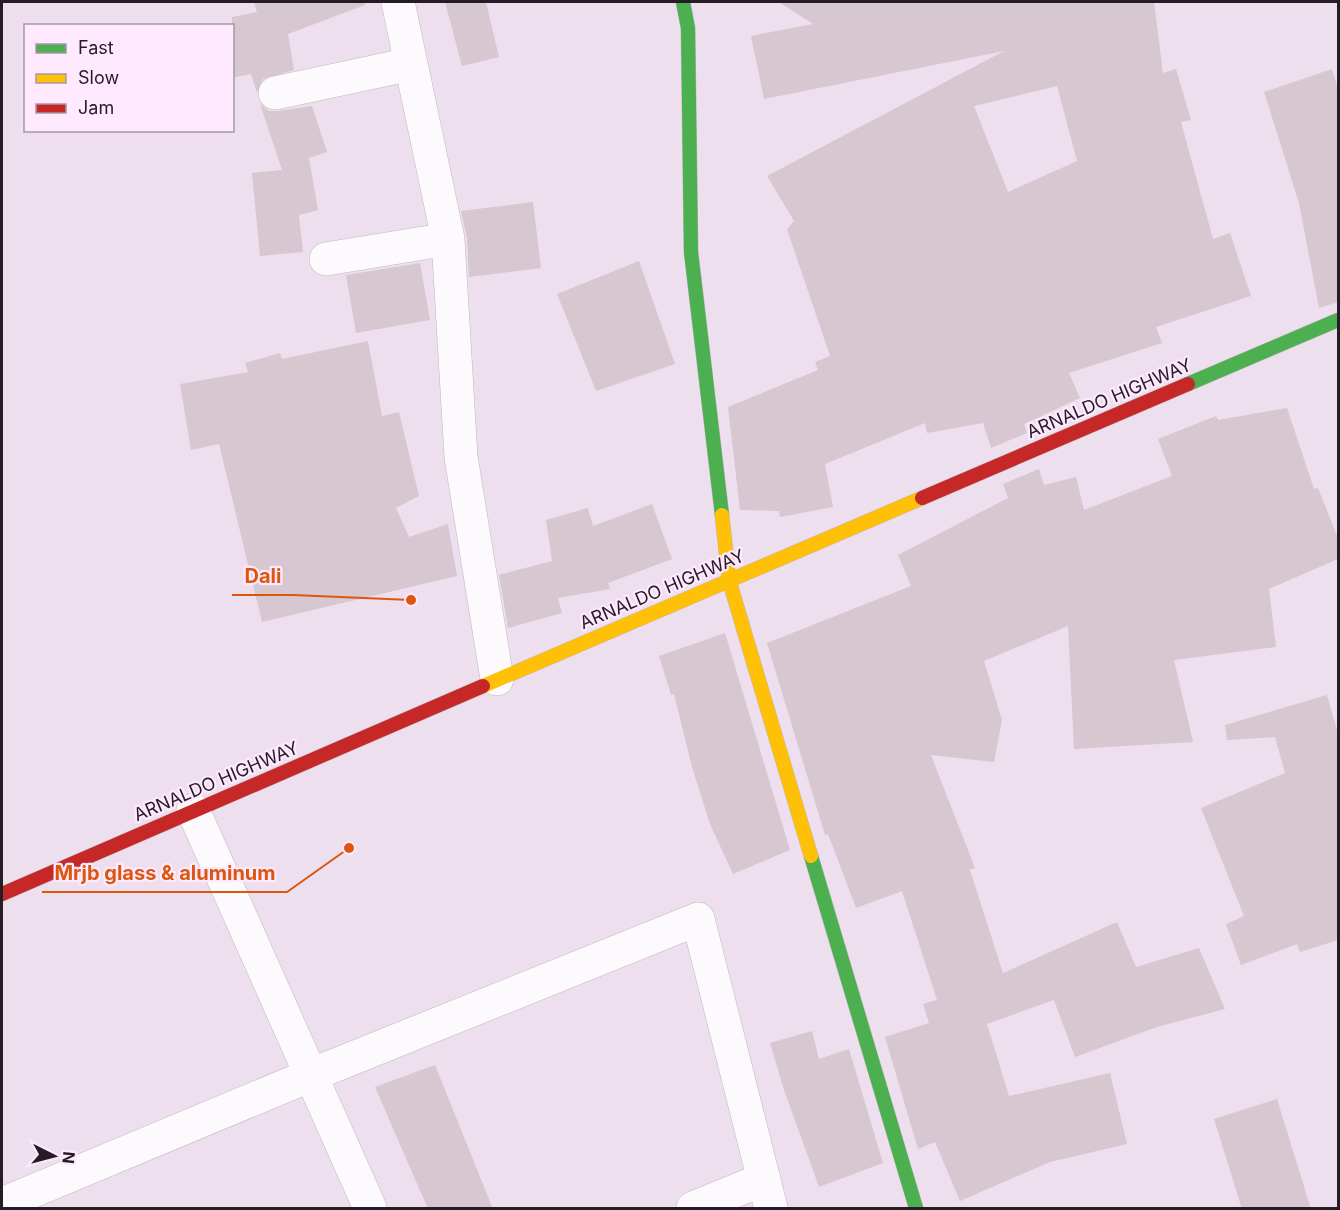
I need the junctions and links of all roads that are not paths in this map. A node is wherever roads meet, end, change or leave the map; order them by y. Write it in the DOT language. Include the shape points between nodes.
graph roads {
  1 [pos="398,2"];
  2 [pos="683,2"];
  3 [pos="411,64"];
  4 [pos="275,93"];
  5 [pos="448,239"];
  6 [pos="326,259"];
  7 [pos="1338,320"];
  8 [pos="729,580"];
  9 [pos="497,679"];
  10 [pos="193,810"];
  11 [pos="2,894"];
  12 [pos="311,1075"];
  13 [pos="767,1194"];
  14 [pos="2,1204"];
  15 [pos="370,1209"];
  16 [pos="693,1209"];
  17 [pos="916,1209"];
  1 -- 3 [label="street"];
  2 -- 8 [label="main road" via="688,28 691,252"];
  3 -- 4 [label="street"];
  3 -- 5 [label="street"];
  5 -- 6 [label="street"];
  5 -- 9 [label="street" via="461,457"];
  7 -- 8 [label="main road, ARNALDO HIGHWAY"];
  8 -- 9 [label="main road, ARNALDO HIGHWAY"];
  8 -- 17 [label="main road"];
  9 -- 10 [label="main road, ARNALDO HIGHWAY"];
  10 -- 11 [label="main road, ARNALDO HIGHWAY"];
  10 -- 12 [label="street"];
  12 -- 13 [label="street" via="698,919"];
  12 -- 14 [label="street"];
  12 -- 15 [label="street"];
  13 -- 16 [label="street"];
}
